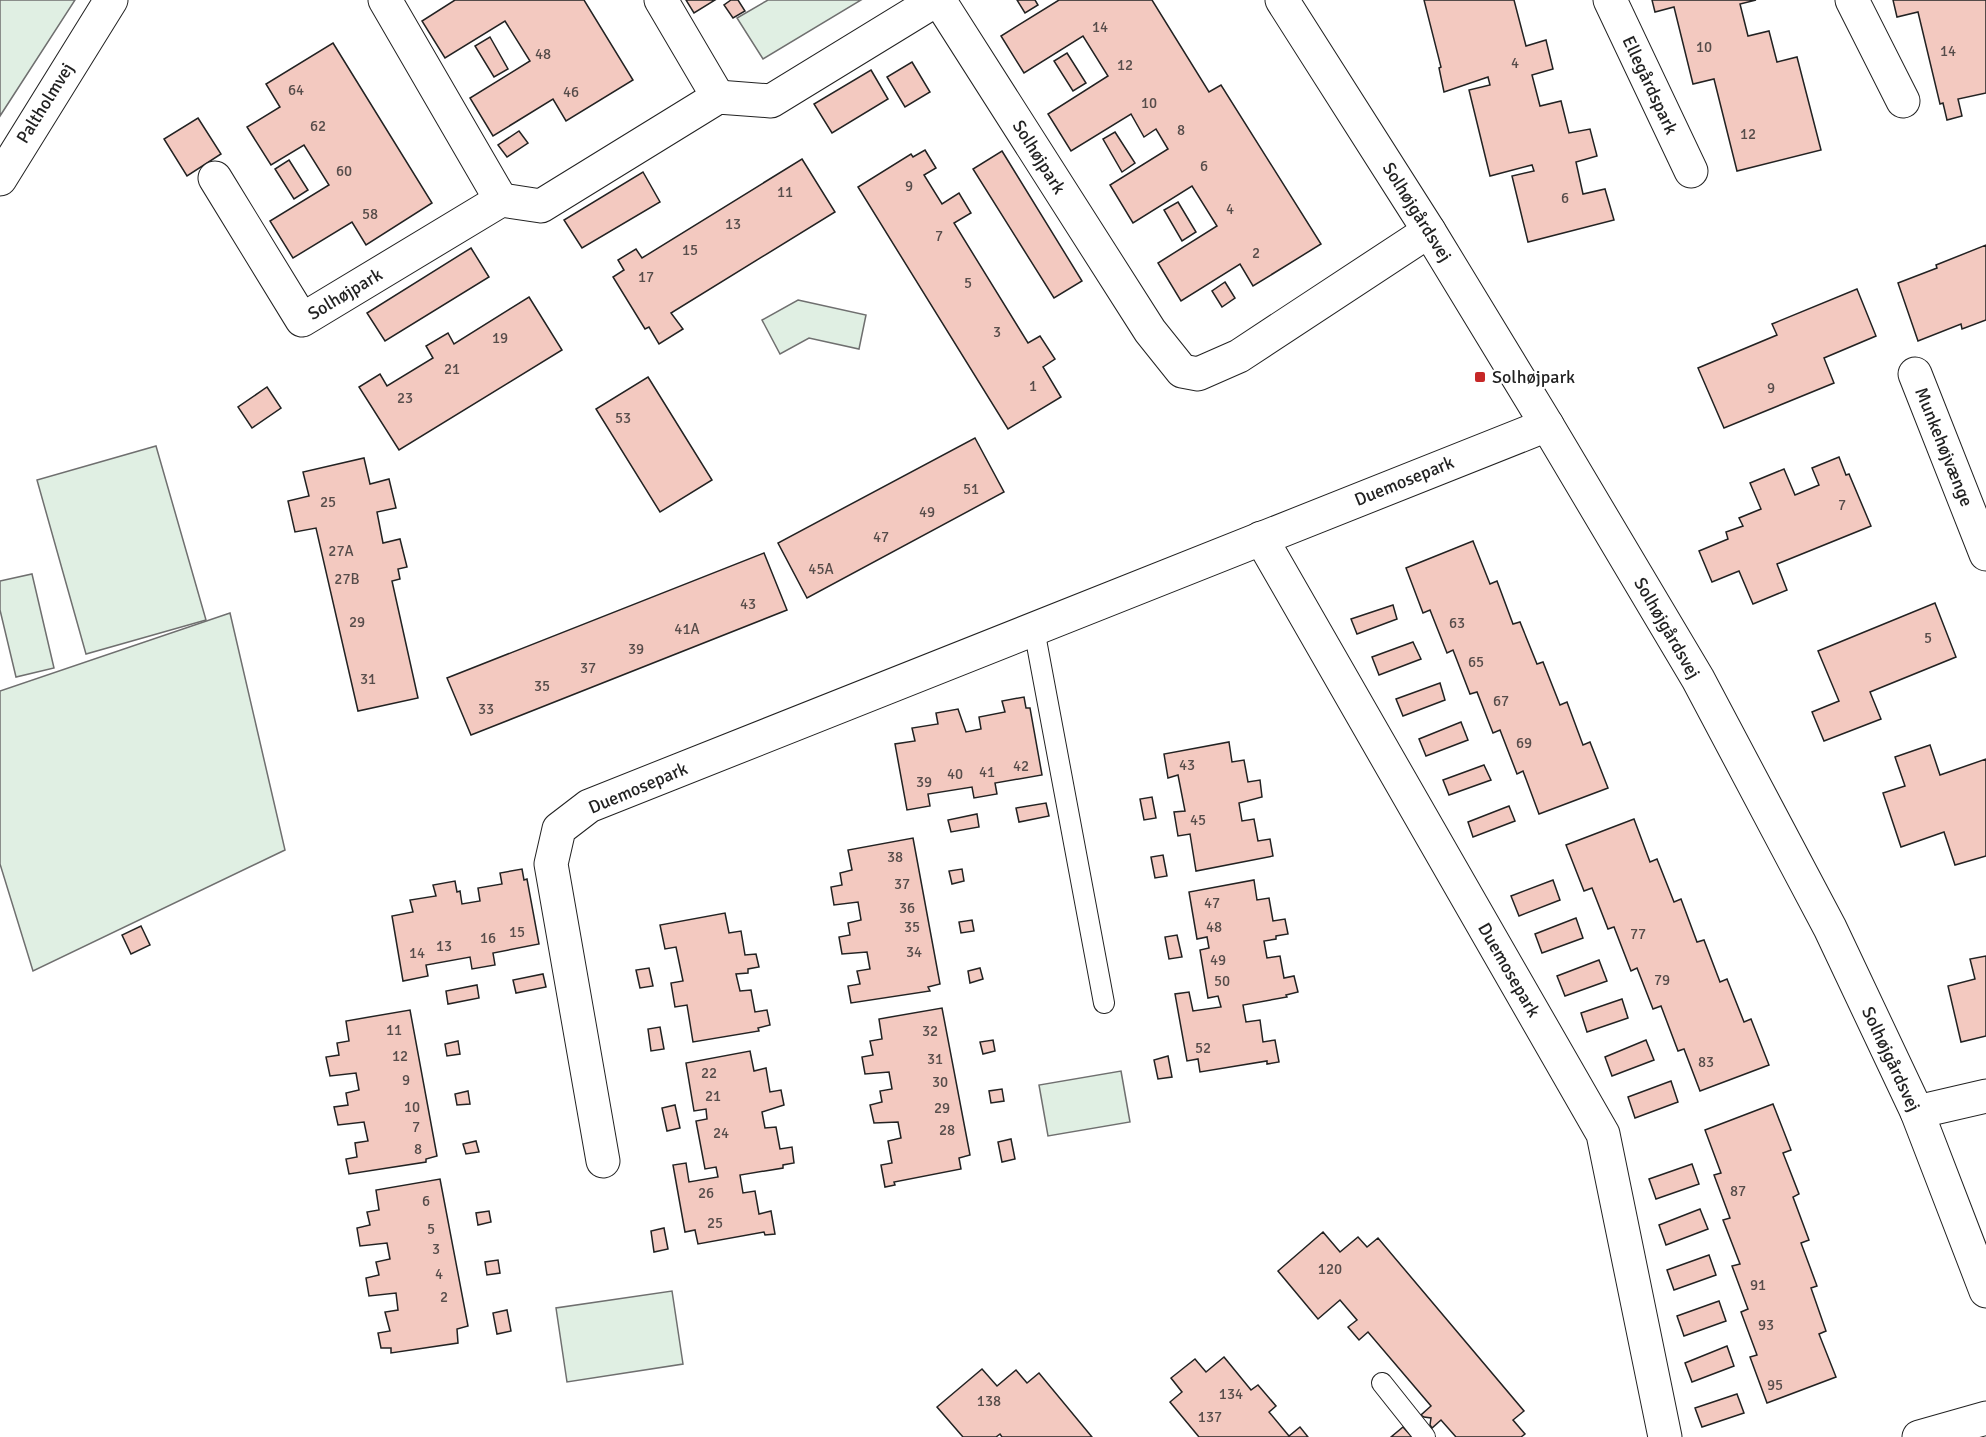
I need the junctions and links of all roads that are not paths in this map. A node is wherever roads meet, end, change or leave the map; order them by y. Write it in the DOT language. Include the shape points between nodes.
graph roads {
  1 [pos="111,0"];
  2 [pos="120,0"];
  3 [pos="385,0"];
  4 [pos="661,0"];
  5 [pos="937,0"];
  6 [pos="1282,0"];
  7 [pos="1610,0"];
  8 [pos="1852,0"];
  9 [pos="92,28"];
  10 [pos="718,97"];
  11 [pos="1903,101"];
  12 [pos="1691,171"];
  13 [pos="215,178"];
  14 [pos="0,179"];
  15 [pos="501,200"];
  16 [pos="1429,231"];
  17 [pos="1915,374"];
  18 [pos="1547,424"];
  19 [pos="1261,538"];
  20 [pos="1986,554"];
  21 [pos="1034,629"];
  22 [pos="1104,1004"];
  23 [pos="1986,1095"];
  24 [pos="1917,1112"];
  25 [pos="603,1161"];
  26 [pos="1986,1291"];
  27 [pos="1382,1383"];
  28 [pos="1986,1418"];
  29 [pos="1425,1437"];
  30 [pos="1665,1437"];
  31 [pos="1920,1437"];
  1 -- 9 [label="street, Paltholmvej"];
  2 -- 9 [label="street, Paltholmvej"];
  3 -- 15 [label="street"];
  4 -- 10 [label="street"];
  5 -- 10 [label="street, Solhøjpark" via="771,101"];
  5 -- 16 [label="street, Solhøjpark" via="1150,331 1182,371 1198,374 1239,356"];
  6 -- 16 [label="street, Solhøjgårdsvej"];
  7 -- 12 [label="street, Ellegårdspark"];
  8 -- 11 [label="street"];
  9 -- 14 [label="street, Paltholmvej"];
  10 -- 15 [label="street" via="541,206"];
  13 -- 15 [label="street, Solhøjpark" via="302,320"];
  16 -- 18 [label="street, Solhøjgårdsvej"];
  17 -- 20 [label="street, Munkehøjvænge"];
  18 -- 19 [label="street, Duemosepark"];
  18 -- 24 [label="street, Solhøjgårdsvej" via="1698,679 1830,928"];
  19 -- 21 [label="street, Duemosepark"];
  19 -- 30 [label="street, Duemosepark" via="1603,1134"];
  21 -- 22 [label="lane"];
  21 -- 25 [label="street, Duemosepark" via="589,806 559,829 551,864"];
  23 -- 24 [label="street"];
  24 -- 26 [label="street, Solhøjgårdsvej"];
  27 -- 29 [label="lane"];
  28 -- 31 [label="street"];
}
